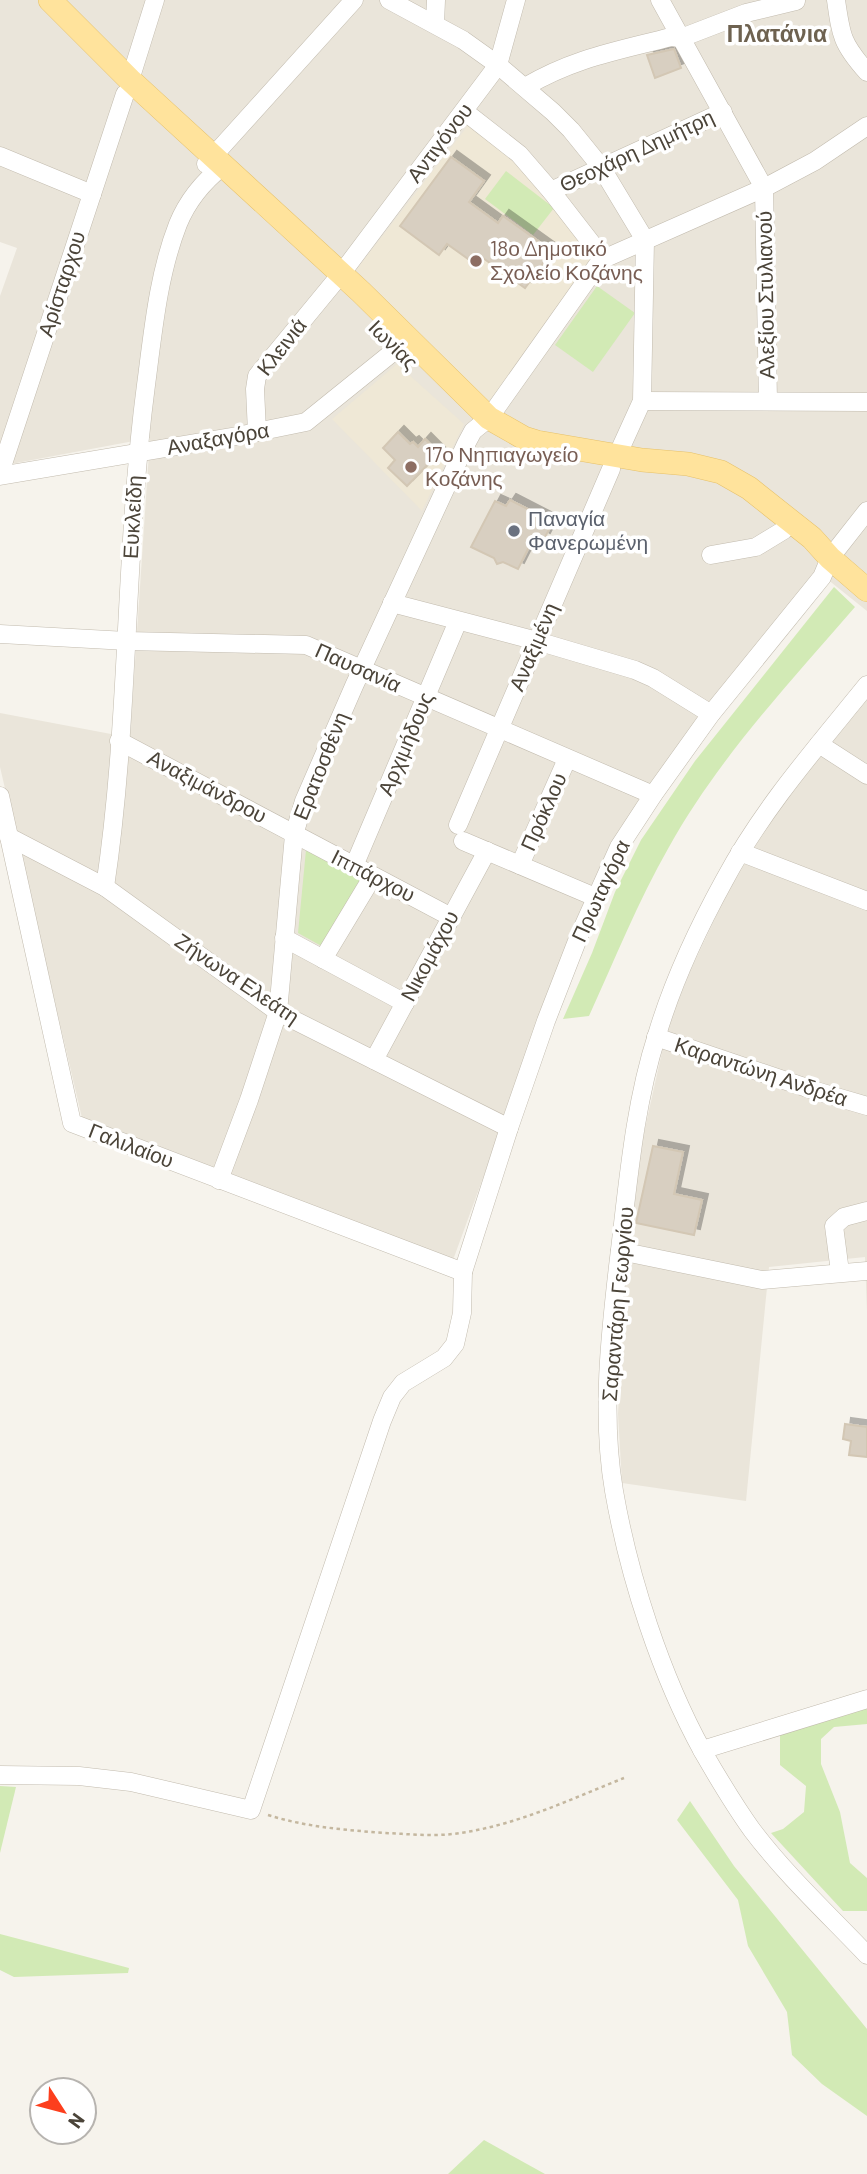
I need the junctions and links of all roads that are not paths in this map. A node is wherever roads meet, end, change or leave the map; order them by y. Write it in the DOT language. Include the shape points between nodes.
graph roads {
  1 [pos="30,0"];
  2 [pos="50,0"];
  3 [pos="155,0"];
  4 [pos="354,0"];
  5 [pos="389,0"];
  6 [pos="436,0"];
  7 [pos="516,0"];
  8 [pos="660,0"];
  9 [pos="836,0"];
  10 [pos="796,1"];
  11 [pos="747,7"];
  12 [pos="435,23"];
  13 [pos="681,38"];
  14 [pos="498,65"];
  15 [pos="867,72"];
  16 [pos="127,87"];
  17 [pos="525,87"];
  18 [pos="464,111"];
  19 [pos="723,112"];
  20 [pos="867,126"];
  21 [pos="0,156"];
  22 [pos="213,166"];
  23 [pos="601,167"];
  24 [pos="764,188"];
  25 [pos="551,191"];
  26 [pos="92,194"];
  27 [pos="645,240"];
  28 [pos="601,260"];
  29 [pos="337,280"];
  30 [pos="403,344"];
  31 [pos="642,401"];
  32 [pos="768,401"];
  33 [pos="867,402"];
  34 [pos="484,423"];
  35 [pos="257,432"];
  36 [pos="137,452"];
  37 [pos="614,463"];
  38 [pos="0,474"];
  39 [pos="867,511"];
  40 [pos="784,530"];
  41 [pos="710,555"];
  42 [pos="838,566"];
  43 [pos="867,590"];
  44 [pos="392,603"];
  45 [pos="458,621"];
  46 [pos="0,634"];
  47 [pos="127,641"];
  48 [pos="537,641"];
  49 [pos="361,670"];
  50 [pos="867,685"];
  51 [pos="425,698"];
  52 [pos="712,713"];
  53 [pos="499,729"];
  54 [pos="119,741"];
  55 [pos="820,744"];
  56 [pos="567,759"];
  57 [pos="867,775"];
  58 [pos="653,795"];
  59 [pos="0,796"];
  60 [pos="294,835"];
  61 [pos="9,837"];
  62 [pos="487,851"];
  63 [pos="740,852"];
  64 [pos="520,865"];
  65 [pos="354,866"];
  66 [pos="373,876"];
  67 [pos="105,887"];
  68 [pos="595,897"];
  69 [pos="867,901"];
  70 [pos="452,917"];
  71 [pos="284,938"];
  72 [pos="323,959"];
  73 [pos="405,1003"];
  74 [pos="278,1012"];
  75 [pos="656,1037"];
  76 [pos="374,1060"];
  77 [pos="867,1106"];
  78 [pos="509,1128"];
  79 [pos="219,1180"];
  80 [pos="867,1211"];
  81 [pos="620,1251"];
  82 [pos="867,1271"];
  83 [pos="463,1272"];
  84 [pos="840,1272"];
  85 [pos="867,1699"];
  86 [pos="702,1750"];
  87 [pos="0,1775"];
  88 [pos="867,1955"];
  1 -- 16 [label="main road, Ιωνίας"];
  2 -- 16 [label="main road, Ιωνίας"];
  3 -- 16 [label="street, Αρίσταρχου"];
  4 -- 22 [label="street, Ευκλείδη"];
  5 -- 12 [label="street"];
  6 -- 12 [label="street"];
  7 -- 14 [label="street, Αντιγόνου"];
  8 -- 13 [label="street"];
  9 -- 15 [label="street" via="846,48"];
  10 -- 11 [label="street"];
  11 -- 13 [label="street"];
  12 -- 14 [label="street"];
  13 -- 17 [label="street" via="583,59"];
  13 -- 19 [label="street"];
  14 -- 17 [label="street"];
  14 -- 18 [label="street, Αντιγόνου"];
  16 -- 22 [label="main road, Ιωνίας"];
  16 -- 26 [label="street, Αρίσταρχου"];
  17 -- 23 [label="street" via="571,130"];
  18 -- 25 [label="street" via="519,154"];
  18 -- 29 [label="street, Αντιγόνου"];
  19 -- 23 [label="street, Θεοχάρη Δημήτρη"];
  19 -- 24 [label="street"];
  20 -- 24 [label="street"];
  21 -- 26 [label="street"];
  22 -- 29 [label="main road, Ιωνίας"];
  22 -- 36 [label="street, Ευκλείδη" via="179,221 170,248 155,318"];
  23 -- 25 [label="street, Θεοχάρη Δημήτρη"];
  23 -- 27 [label="street"];
  24 -- 27 [label="street"];
  24 -- 32 [label="street, Αλεξίου Στυλιανού"];
  25 -- 28 [label="street"];
  26 -- 38 [label="street, Αρίσταρχου"];
  27 -- 28 [label="street"];
  27 -- 31 [label="street"];
  28 -- 34 [label="street, Ερατοσθένη"];
  29 -- 30 [label="main road, Ιωνίας"];
  29 -- 35 [label="street, Κλεινιά" via="257,376"];
  30 -- 34 [label="main road, Ιωνίας"];
  30 -- 35 [label="street, Αναξαγόρα" via="306,422"];
  31 -- 32 [label="street"];
  31 -- 37 [label="street, Αναξιμένη"];
  32 -- 33 [label="street"];
  34 -- 37 [label="main road, Ιωνίας" via="498,440 528,453"];
  34 -- 44 [label="street, Ερατοσθένη" via="472,432"];
  35 -- 36 [label="street, Αναξαγόρα"];
  36 -- 38 [label="street, Αναξαγόρα"];
  36 -- 47 [label="street, Ευκλείδη"];
  37 -- 40 [label="main road, Ιωνίας" via="716,484"];
  37 -- 42 [label="main road, Ιωνίας" via="642,460 721,472 812,538"];
  37 -- 48 [label="street, Αναξιμένη"];
  39 -- 42 [label="street, Πρωταγόρα"];
  40 -- 41 [label="street" via="756,547"];
  40 -- 42 [label="main road, Ιωνίας"];
  42 -- 43 [label="main road, Ιωνίας"];
  42 -- 52 [label="street, Πρωταγόρα" via="822,577"];
  44 -- 45 [label="street"];
  44 -- 49 [label="street, Ερατοσθένη"];
  45 -- 48 [label="street"];
  45 -- 51 [label="street, Αρχιμήδους"];
  46 -- 47 [label="street, Παυσανία"];
  47 -- 49 [label="street, Παυσανία" via="293,643"];
  47 -- 54 [label="street, Ευκλείδη"];
  48 -- 52 [label="street" via="635,670"];
  48 -- 53 [label="street, Αναξιμένη"];
  49 -- 51 [label="street, Παυσανία"];
  49 -- 60 [label="street, Ερατοσθένη" via="304,801"];
  50 -- 55 [label="street, Σαραντάρη Γεωργίου"];
  51 -- 53 [label="street, Παυσανία"];
  51 -- 65 [label="street, Αρχιμήδους"];
  52 -- 58 [label="street, Πρωταγόρα"];
  53 -- 56 [label="street, Παυσανία"];
  53 -- 62 [label="street, Αναξιμένη" via="461,833"];
  54 -- 60 [label="street, Αναξιμάνδρου"];
  54 -- 67 [label="street, Ευκλείδη"];
  55 -- 57 [label="street"];
  55 -- 63 [label="street, Σαραντάρη Γεωργίου"];
  56 -- 58 [label="street, Παυσανία"];
  56 -- 64 [label="street, Πρόκλου"];
  58 -- 68 [label="street, Πρωταγόρα"];
  59 -- 61 [label="street, Γαλιλαίου"];
  60 -- 65 [label="street, Ιππάρχου"];
  60 -- 71 [label="street, Ερατοσθένη"];
  61 -- 67 [label="street, Ζήνωνα Ελεάτη"];
  61 -- 79 [label="street, Γαλιλαίου" via="72,1124"];
  62 -- 64 [label="street"];
  62 -- 70 [label="street, Νικομάχου"];
  63 -- 69 [label="street"];
  63 -- 75 [label="street, Σαραντάρη Γεωργίου" via="671,993"];
  64 -- 68 [label="street"];
  65 -- 66 [label="street, Ιππάρχου"];
  66 -- 70 [label="street, Ιππάρχου"];
  66 -- 72 [label="street"];
  67 -- 74 [label="street, Ζήνωνα Ελεάτη"];
  68 -- 78 [label="street, Πρωταγόρα"];
  70 -- 73 [label="street, Νικομάχου"];
  71 -- 72 [label="street"];
  71 -- 74 [label="street, Ερατοσθένη"];
  72 -- 73 [label="street"];
  73 -- 76 [label="street, Νικομάχου"];
  74 -- 76 [label="street, Ζήνωνα Ελεάτη"];
  74 -- 79 [label="street, Ερατοσθένη"];
  75 -- 77 [label="street, Καραντώνη Ανδρέα"];
  75 -- 81 [label="street, Σαραντάρη Γεωργίου" via="639,1113"];
  76 -- 78 [label="street, Ζήνωνα Ελεάτη"];
  78 -- 83 [label="street, Πρωταγόρα"];
  79 -- 83 [label="street, Γαλιλαίου"];
  80 -- 84 [label="street" via="844,1217 834,1226"];
  81 -- 84 [label="street" via="762,1280"];
  81 -- 86 [label="street, Σαραντάρη Γεωργίου" via="610,1365 614,1489 662,1662"];
  82 -- 84 [label="street"];
  83 -- 87 [label="street, Πρωταγόρα" via="462,1313 455,1344 444,1358 403,1383 382,1421 251,1810 131,1782"];
  85 -- 86 [label="street"];
  86 -- 88 [label="street, Σαραντάρη Γεωργίου" via="753,1832"];
}
